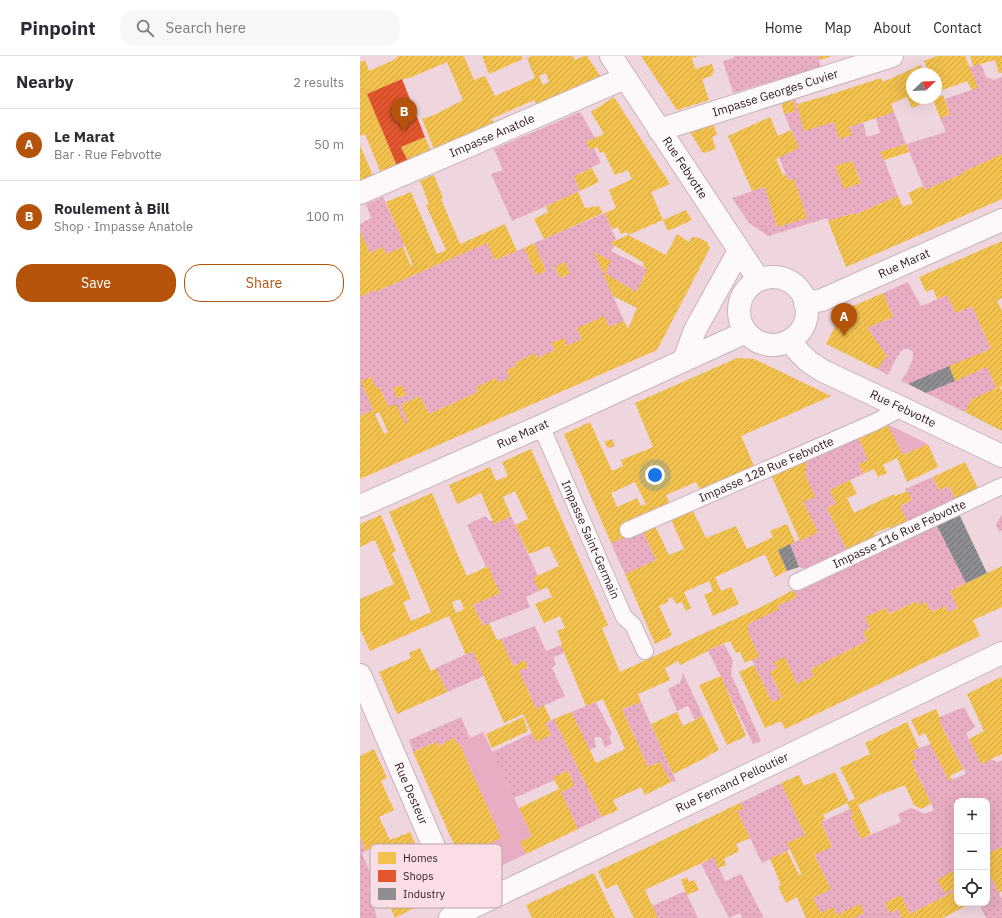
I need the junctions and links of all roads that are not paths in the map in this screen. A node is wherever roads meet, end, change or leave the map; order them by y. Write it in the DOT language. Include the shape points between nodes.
graph roads {
  1 [pos="611,56"];
  2 [pos="892,56"];
  3 [pos="625,78"];
  4 [pos="660,130"];
  5 [pos="360,193"];
  6 [pos="1002,220"];
  7 [pos="739,250"];
  8 [pos="759,280"];
  9 [pos="805,303"];
  10 [pos="746,332"];
  11 [pos="789,341"];
  12 [pos="684,360"];
  13 [pos="902,408"];
  14 [pos="541,426"];
  15 [pos="1002,456"];
  16 [pos="1002,486"];
  17 [pos="360,506"];
  18 [pos="628,530"];
  19 [pos="797,582"];
  20 [pos="645,651"];
  21 [pos="1002,653"];
  22 [pos="360,675"];
  23 [pos="428,844"];
  24 [pos="502,893"];
  25 [pos="471,908"];
  26 [pos="456,915"];
  1 -- 3 [label="street, Rue Febvotte"];
  2 -- 4 [label="street, Impasse Georges Cuvier"];
  3 -- 4 [label="street, Rue Febvotte"];
  3 -- 5 [label="street, Impasse Anatole"];
  4 -- 7 [label="street, Rue Febvotte"];
  6 -- 9 [label="street, Rue Marat" via="822,300"];
  7 -- 8 [label="street, Rue Febvotte"];
  7 -- 12 [label="street" via="695,330"];
  8 -- 9 [label="street" via="778,278 787,281 796,286"];
  8 -- 10 [label="street" via="750,286 740,303 741,323"];
  9 -- 11 [label="street" via="803,325 798,334"];
  10 -- 11 [label="street" via="752,339 770,345"];
  10 -- 12 [label="street, Rue Marat"];
  11 -- 13 [label="street, Rue Febvotte" via="809,362 823,371"];
  12 -- 14 [label="street, Rue Marat"];
  13 -- 15 [label="street, Rue Febvotte"];
  13 -- 18 [label="lane, Impasse 128 Rue Febvotte" via="876,422"];
  14 -- 17 [label="street, Rue Marat"];
  14 -- 20 [label="lane, Impasse Saint-Germain" via="624,617 633,625"];
  16 -- 19 [label="lane, Impasse 116 Rue Febvotte"];
  21 -- 24 [label="street, Rue Fernand Pelloutier"];
  22 -- 23 [label="street, Rue Desteur"];
  25 -- 26 [label="street, Rue Fernand Pelloutier"];
}
